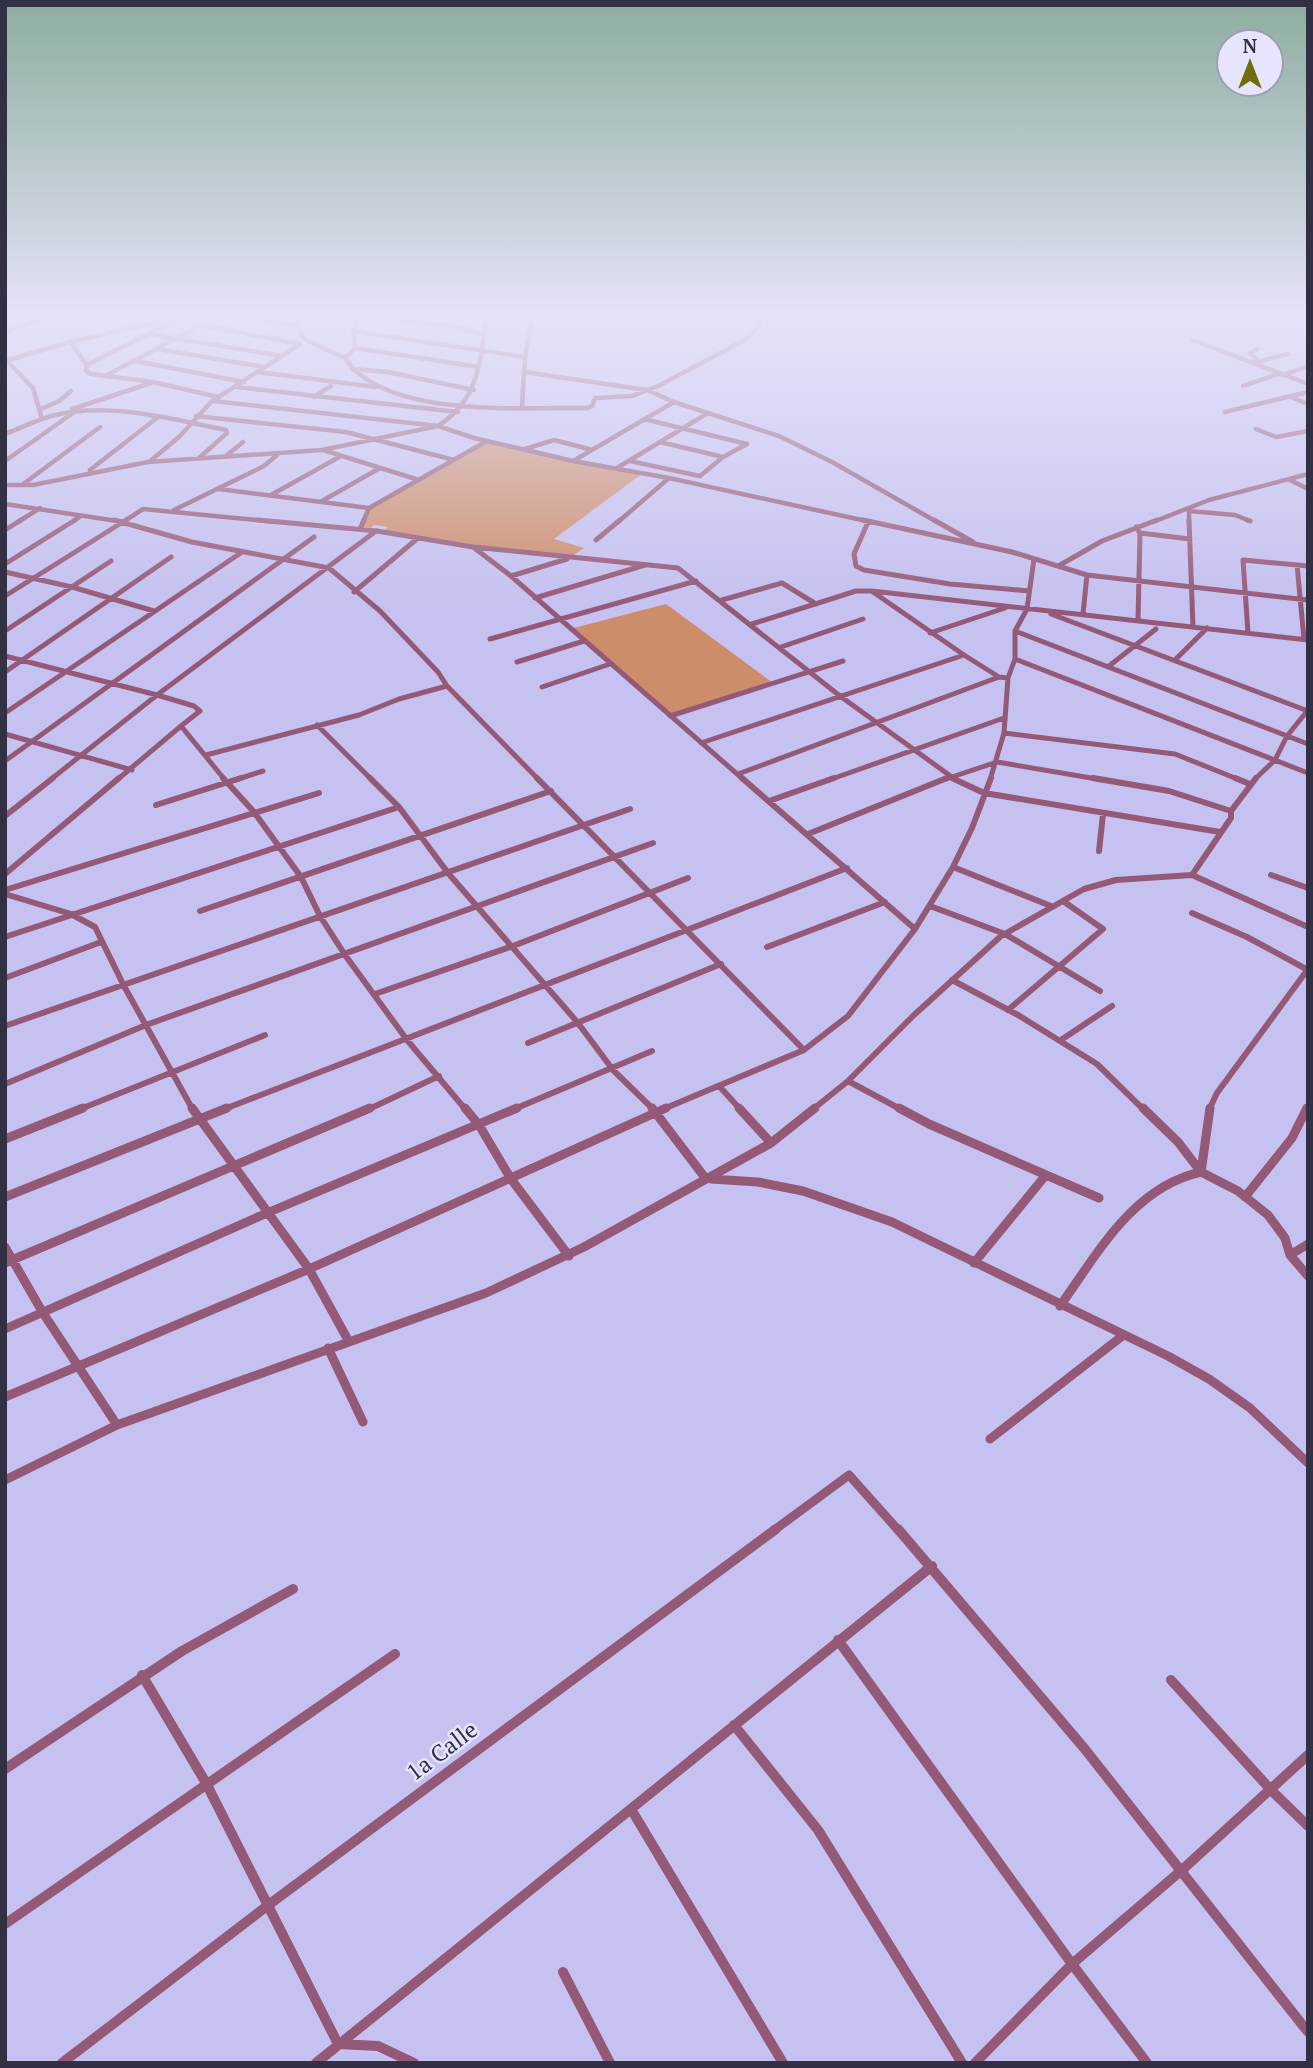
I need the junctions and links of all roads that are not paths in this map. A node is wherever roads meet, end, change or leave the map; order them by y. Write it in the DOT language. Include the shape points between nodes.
graph roads {
  1 [pos="42,415"];
  2 [pos="58,415"];
  3 [pos="68,415"];
  4 [pos="145,415"];
  5 [pos="342,415"];
  6 [pos="357,415"];
  7 [pos="454,415"];
  8 [pos="652,415"];
  9 [pos="706,415"];
  10 [pos="713,415"];
  11 [pos="196,416"];
  12 [pos="354,416"];
  13 [pos="158,417"];
  14 [pos="42,419"];
  15 [pos="644,419"];
  16 [pos="192,424"];
  17 [pos="438,426"];
  18 [pos="100,427"];
  19 [pos="682,429"];
  20 [pos="1256,429"];
  21 [pos="1308,431"];
  22 [pos="5,434"];
  23 [pos="379,438"];
  24 [pos="487,441"];
  25 [pos="243,442"];
  26 [pos="660,442"];
  27 [pos="524,449"];
  28 [pos="589,449"];
  29 [pos="322,450"];
  30 [pos="278,455"];
  31 [pos="225,456"];
  32 [pos="341,456"];
  33 [pos="199,457"];
  34 [pos="723,457"];
  35 [pos="454,460"];
  36 [pos="630,460"];
  37 [pos="5,461"];
  38 [pos="573,461"];
  39 [pos="148,462"];
  40 [pos="380,468"];
  41 [pos="617,468"];
  42 [pos="88,472"];
  43 [pos="1308,474"];
  44 [pos="669,478"];
  45 [pos="419,480"];
  46 [pos="1290,480"];
  47 [pos="5,485"];
  48 [pos="22,486"];
  49 [pos="219,489"];
  50 [pos="1308,489"];
  51 [pos="270,496"];
  52 [pos="321,501"];
  53 [pos="5,504"];
  54 [pos="41,508"];
  55 [pos="369,509"];
  56 [pos="1189,510"];
  57 [pos="173,511"];
  58 [pos="81,516"];
  59 [pos="122,521"];
  60 [pos="1250,521"];
  61 [pos="868,522"];
  62 [pos="1136,527"];
  63 [pos="359,529"];
  64 [pos="5,530"];
  65 [pos="377,531"];
  66 [pos="1140,533"];
  67 [pos="314,537"];
  68 [pos="418,538"];
  69 [pos="1189,539"];
  70 [pos="596,540"];
  71 [pos="979,545"];
  72 [pos="473,547"];
  73 [pos="242,552"];
  74 [pos="171,557"];
  75 [pos="286,558"];
  76 [pos="569,558"];
  77 [pos="1034,559"];
  78 [pos="111,561"];
  79 [pos="5,564"];
  80 [pos="649,564"];
  81 [pos="1060,565"];
  82 [pos="1297,565"];
  83 [pos="1308,566"];
  84 [pos="329,568"];
  85 [pos="5,572"];
  86 [pos="1087,575"];
  87 [pos="510,576"];
  88 [pos="34,578"];
  89 [pos="696,581"];
  90 [pos="1138,581"];
  91 [pos="72,587"];
  92 [pos="1191,587"];
  93 [pos="872,591"];
  94 [pos="1029,591"];
  95 [pos="354,592"];
  96 [pos="1244,594"];
  97 [pos="5,596"];
  98 [pos="535,598"];
  99 [pos="110,599"];
  100 [pos="1298,599"];
  101 [pos="722,600"];
  102 [pos="1308,600"];
  103 [pos="816,604"];
  104 [pos="1009,607"];
  105 [pos="1027,609"];
  106 [pos="1040,610"];
  107 [pos="154,611"];
  108 [pos="1083,614"];
  109 [pos="557,618"];
  110 [pos="863,619"];
  111 [pos="1138,620"];
  112 [pos="752,624"];
  113 [pos="1193,627"];
  114 [pos="1207,628"];
  115 [pos="1156,629"];
  116 [pos="5,631"];
  117 [pos="1015,631"];
  118 [pos="929,633"];
  119 [pos="1248,633"];
  120 [pos="490,639"];
  121 [pos="1306,639"];
  122 [pos="584,641"];
  123 [pos="1136,646"];
  124 [pos="781,647"];
  125 [pos="964,655"];
  126 [pos="5,656"];
  127 [pos="1015,659"];
  128 [pos="22,660"];
  129 [pos="1175,660"];
  130 [pos="843,661"];
  131 [pos="517,662"];
  132 [pos="610,664"];
  133 [pos="1109,666"];
  134 [pos="811,671"];
  135 [pos="5,672"];
  136 [pos="65,672"];
  137 [pos="999,677"];
  138 [pos="1007,678"];
  139 [pos="112,684"];
  140 [pos="447,686"];
  141 [pos="542,688"];
  142 [pos="158,695"];
  143 [pos="840,696"];
  144 [pos="1308,710"];
  145 [pos="5,713"];
  146 [pos="670,716"];
  147 [pos="1004,718"];
  148 [pos="876,722"];
  149 [pos="317,725"];
  150 [pos="181,726"];
  151 [pos="1004,733"];
  152 [pos="5,734"];
  153 [pos="1287,736"];
  154 [pos="32,742"];
  155 [pos="701,743"];
  156 [pos="1308,744"];
  157 [pos="915,748"];
  158 [pos="206,755"];
  159 [pos="82,756"];
  160 [pos="1275,760"];
  161 [pos="5,761"];
  162 [pos="997,762"];
  163 [pos="131,770"];
  164 [pos="263,771"];
  165 [pos="1308,773"];
  166 [pos="738,774"];
  167 [pos="950,777"];
  168 [pos="228,784"];
  169 [pos="1250,784"];
  170 [pos="551,791"];
  171 [pos="319,793"];
  172 [pos="984,793"];
  173 [pos="769,801"];
  174 [pos="156,806"];
  175 [pos="399,807"];
  176 [pos="630,809"];
  177 [pos="254,811"];
  178 [pos="1231,811"];
  179 [pos="1103,814"];
  180 [pos="5,816"];
  181 [pos="584,826"];
  182 [pos="1220,832"];
  183 [pos="807,834"];
  184 [pos="420,837"];
  185 [pos="653,842"];
  186 [pos="278,846"];
  187 [pos="1099,851"];
  188 [pos="614,856"];
  189 [pos="953,867"];
  190 [pos="847,868"];
  191 [pos="448,873"];
  192 [pos="5,874"];
  193 [pos="1271,874"];
  194 [pos="1192,875"];
  195 [pos="300,877"];
  196 [pos="688,878"];
  197 [pos="1308,888"];
  198 [pos="648,891"];
  199 [pos="5,892"];
  200 [pos="1063,901"];
  201 [pos="885,902"];
  202 [pos="478,905"];
  203 [pos="930,906"];
  204 [pos="1051,906"];
  205 [pos="200,911"];
  206 [pos="1192,913"];
  207 [pos="71,914"];
  208 [pos="320,916"];
  209 [pos="1308,927"];
  210 [pos="684,928"];
  211 [pos="915,929"];
  212 [pos="1005,934"];
  213 [pos="5,937"];
  214 [pos="100,942"];
  215 [pos="513,946"];
  216 [pos="767,947"];
  217 [pos="345,955"];
  218 [pos="721,964"];
  219 [pos="1058,966"];
  220 [pos="1308,970"];
  221 [pos="5,978"];
  222 [pos="952,980"];
  223 [pos="545,985"];
  224 [pos="124,986"];
  225 [pos="1100,991"];
  226 [pos="375,994"];
  227 [pos="1112,1006"];
  228 [pos="1008,1010"];
  229 [pos="578,1023"];
  230 [pos="146,1025"];
  231 [pos="5,1026"];
  232 [pos="265,1035"];
  233 [pos="407,1040"];
  234 [pos="1060,1040"];
  235 [pos="528,1043"];
  236 [pos="804,1050"];
  237 [pos="652,1051"];
  238 [pos="171,1070"];
  239 [pos="613,1070"];
  240 [pos="439,1076"];
  241 [pos="848,1081"];
  242 [pos="5,1084"];
  243 [pos="719,1086"];
  244 [pos="1308,1105"];
  245 [pos="656,1112"];
  246 [pos="198,1118"];
  247 [pos="479,1125"];
  248 [pos="5,1139"];
  249 [pos="771,1143"];
  250 [pos="232,1165"];
  251 [pos="1201,1171"];
  252 [pos="1045,1176"];
  253 [pos="511,1179"];
  254 [pos="706,1179"];
  255 [pos="5,1197"];
  256 [pos="1245,1197"];
  257 [pos="1099,1198"];
  258 [pos="267,1213"];
  259 [pos="1308,1244"];
  260 [pos="5,1247"];
  261 [pos="1290,1255"];
  262 [pos="569,1256"];
  263 [pos="9,1262"];
  264 [pos="974,1263"];
  265 [pos="309,1269"];
  266 [pos="1308,1276"];
  267 [pos="1060,1306"];
  268 [pos="43,1313"];
  269 [pos="5,1329"];
  270 [pos="1121,1336"];
  271 [pos="348,1340"];
  272 [pos="328,1348"];
  273 [pos="77,1366"];
  274 [pos="5,1397"];
  275 [pos="363,1422"];
  276 [pos="117,1425"];
  277 [pos="990,1439"];
  278 [pos="1308,1463"];
  279 [pos="5,1480"];
  280 [pos="932,1566"];
  281 [pos="293,1588"];
  282 [pos="838,1640"];
  283 [pos="395,1654"];
  284 [pos="142,1675"];
  285 [pos="1171,1680"];
  286 [pos="734,1725"];
  287 [pos="1308,1755"];
  288 [pos="5,1769"];
  289 [pos="206,1783"];
  290 [pos="1270,1790"];
  291 [pos="631,1809"];
  292 [pos="1308,1826"];
  293 [pos="1183,1869"];
  294 [pos="267,1906"];
  295 [pos="5,1924"];
  296 [pos="1072,1964"];
  297 [pos="563,1972"];
  298 [pos="1308,2032"];
  299 [pos="338,2044"];
  300 [pos="62,2063"];
  301 [pos="316,2063"];
  302 [pos="414,2063"];
  303 [pos="610,2063"];
  304 [pos="783,2063"];
  305 [pos="962,2063"];
  306 [pos="975,2063"];
  307 [pos="1147,2063"];
  1 -- 14 [label="street"];
  2 -- 14 [label="street"];
  3 -- 37 [label="street"];
  4 -- 13 [label="street"];
  5 -- 12 [label="street"];
  6 -- 12 [label="street"];
  7 -- 17 [label="street"];
  8 -- 15 [label="street"];
  9 -- 19 [label="street"];
  10 -- 71 [label="street" via="779,436"];
  11 -- 16 [label="street"];
  11 -- 23 [label="street"];
  12 -- 17 [label="street"];
  13 -- 16 [label="street"];
  13 -- 42 [label="street"];
  14 -- 22 [label="street"];
  15 -- 19 [label="street"];
  15 -- 28 [label="street"];
  16 -- 33 [label="street" via="215,426 227,433"];
  16 -- 39 [label="street"];
  17 -- 23 [label="street"];
  17 -- 24 [label="street"];
  18 -- 48 [label="street"];
  19 -- 26 [label="street"];
  19 -- 34 [label="street" via="747,444"];
  20 -- 21 [label="street" via="1276,437"];
  23 -- 29 [label="street"];
  23 -- 35 [label="street"];
  24 -- 27 [label="street"];
  24 -- 35 [label="street"];
  25 -- 31 [label="street"];
  26 -- 34 [label="street"];
  26 -- 36 [label="street"];
  27 -- 28 [label="street" via="554,440"];
  27 -- 38 [label="street"];
  28 -- 38 [label="street"];
  29 -- 30 [label="street"];
  29 -- 32 [label="street"];
  30 -- 31 [label="street"];
  30 -- 49 [label="street"];
  31 -- 33 [label="street"];
  32 -- 40 [label="street"];
  32 -- 51 [label="street"];
  33 -- 39 [label="street"];
  34 -- 36 [label="street" via="700,476"];
  35 -- 45 [label="street"];
  36 -- 41 [label="street"];
  38 -- 41 [label="street"];
  39 -- 42 [label="street"];
  40 -- 45 [label="street"];
  40 -- 52 [label="street"];
  41 -- 44 [label="street"];
  42 -- 48 [label="street"];
  43 -- 46 [label="street"];
  44 -- 61 [label="street"];
  44 -- 70 [label="street"];
  45 -- 55 [label="street"];
  46 -- 50 [label="street"];
  46 -- 56 [label="street" via="1209,500"];
  47 -- 48 [label="street"];
  49 -- 51 [label="street"];
  49 -- 57 [label="street"];
  51 -- 52 [label="street"];
  52 -- 55 [label="street"];
  53 -- 54 [label="street"];
  54 -- 58 [label="street"];
  54 -- 64 [label="street"];
  55 -- 63 [label="street"];
  56 -- 60 [label="street"];
  56 -- 62 [label="street"];
  56 -- 69 [label="street"];
  57 -- 59 [label="street" via="139,510"];
  57 -- 63 [label="street"];
  58 -- 59 [label="street"];
  58 -- 79 [label="street"];
  59 -- 73 [label="street"];
  59 -- 88 [label="street"];
  61 -- 71 [label="street"];
  61 -- 94 [label="street" via="854,554 856,566 863,570"];
  62 -- 66 [label="street"];
  62 -- 81 [label="street"];
  63 -- 65 [label="street"];
  65 -- 68 [label="street"];
  65 -- 84 [label="street"];
  66 -- 69 [label="street"];
  66 -- 90 [label="street"];
  67 -- 75 [label="street"];
  68 -- 72 [label="street"];
  68 -- 95 [label="street"];
  69 -- 92 [label="street"];
  71 -- 77 [label="street"];
  72 -- 76 [label="street"];
  72 -- 87 [label="street"];
  73 -- 75 [label="street"];
  73 -- 107 [label="street"];
  74 -- 99 [label="street"];
  75 -- 84 [label="street"];
  75 -- 139 [label="street"];
  76 -- 80 [label="street"];
  76 -- 87 [label="street"];
  77 -- 81 [label="street"];
  77 -- 94 [label="street"];
  78 -- 91 [label="street"];
  80 -- 89 [label="street" via="678,568"];
  80 -- 98 [label="street"];
  81 -- 86 [label="street"];
  82 -- 83 [label="street"];
  82 -- 96 [label="street" via="1243,560"];
  82 -- 100 [label="street"];
  84 -- 95 [label="street"];
  84 -- 142 [label="street"];
  85 -- 88 [label="street"];
  86 -- 90 [label="street"];
  86 -- 108 [label="street"];
  87 -- 98 [label="street"];
  88 -- 91 [label="street"];
  88 -- 97 [label="street"];
  89 -- 101 [label="street"];
  89 -- 109 [label="street"];
  90 -- 92 [label="street"];
  90 -- 111 [label="street"];
  91 -- 99 [label="street"];
  91 -- 116 [label="street"];
  92 -- 96 [label="street"];
  92 -- 113 [label="street"];
  93 -- 103 [label="street" via="856,591"];
  93 -- 104 [label="street"];
  93 -- 118 [label="street"];
  94 -- 105 [label="street"];
  95 -- 140 [label="street" via="380,611"];
  96 -- 100 [label="street"];
  96 -- 119 [label="street"];
  98 -- 109 [label="street"];
  99 -- 107 [label="street"];
  99 -- 128 [label="street"];
  100 -- 102 [label="street"];
  100 -- 121 [label="street"];
  101 -- 103 [label="street" via="782,583"];
  101 -- 112 [label="street"];
  103 -- 112 [label="street"];
  104 -- 105 [label="street"];
  104 -- 118 [label="street"];
  105 -- 106 [label="street"];
  105 -- 117 [label="street"];
  106 -- 108 [label="street"];
  106 -- 123 [label="street"];
  107 -- 136 [label="street"];
  108 -- 111 [label="street"];
  109 -- 120 [label="street"];
  109 -- 122 [label="street"];
  110 -- 124 [label="street"];
  111 -- 113 [label="street"];
  112 -- 124 [label="street"];
  113 -- 114 [label="street"];
  114 -- 119 [label="street"];
  114 -- 129 [label="street"];
  115 -- 123 [label="street"];
  117 -- 127 [label="street"];
  117 -- 133 [label="street"];
  118 -- 125 [label="street"];
  119 -- 121 [label="street"];
  122 -- 131 [label="street"];
  122 -- 132 [label="street"];
  123 -- 129 [label="street"];
  123 -- 133 [label="street"];
  124 -- 134 [label="street"];
  125 -- 137 [label="street"];
  125 -- 143 [label="street"];
  126 -- 128 [label="street"];
  127 -- 138 [label="street"];
  127 -- 160 [label="street"];
  128 -- 135 [label="street"];
  128 -- 136 [label="street"];
  129 -- 144 [label="street"];
  130 -- 134 [label="street"];
  132 -- 141 [label="street"];
  132 -- 146 [label="street"];
  133 -- 153 [label="street"];
  134 -- 143 [label="street"];
  134 -- 146 [label="street"];
  136 -- 139 [label="street"];
  136 -- 145 [label="street"];
  137 -- 138 [label="street"];
  137 -- 148 [label="street"];
  138 -- 147 [label="street"];
  139 -- 142 [label="street"];
  139 -- 154 [label="street"];
  140 -- 149 [label="street"];
  140 -- 170 [label="street"];
  142 -- 150 [label="street" via="200,711"];
  142 -- 159 [label="street"];
  143 -- 148 [label="street"];
  143 -- 155 [label="street"];
  144 -- 153 [label="street"];
  146 -- 155 [label="street"];
  147 -- 151 [label="street"];
  147 -- 157 [label="street"];
  148 -- 157 [label="street"];
  148 -- 166 [label="street"];
  149 -- 158 [label="street"];
  149 -- 175 [label="street"];
  150 -- 158 [label="street"];
  150 -- 163 [label="street"];
  151 -- 162 [label="street"];
  151 -- 169 [label="street" via="1175,754"];
  152 -- 154 [label="street"];
  153 -- 156 [label="street"];
  153 -- 160 [label="street"];
  154 -- 159 [label="street"];
  154 -- 161 [label="street"];
  155 -- 166 [label="street"];
  157 -- 167 [label="street"];
  157 -- 173 [label="street"];
  158 -- 168 [label="street"];
  159 -- 163 [label="street"];
  159 -- 180 [label="street"];
  160 -- 165 [label="street"];
  160 -- 169 [label="street"];
  162 -- 167 [label="street"];
  162 -- 172 [label="street"];
  162 -- 178 [label="street" via="1169,791"];
  163 -- 192 [label="street"];
  164 -- 168 [label="street"];
  166 -- 173 [label="street"];
  167 -- 172 [label="street"];
  167 -- 183 [label="street"];
  168 -- 174 [label="street"];
  168 -- 177 [label="street"];
  169 -- 178 [label="street"];
  170 -- 181 [label="street"];
  170 -- 184 [label="street"];
  171 -- 177 [label="street"];
  172 -- 179 [label="street"];
  172 -- 189 [label="street"];
  173 -- 183 [label="street"];
  175 -- 184 [label="street"];
  175 -- 186 [label="street"];
  176 -- 181 [label="street"];
  177 -- 186 [label="street"];
  177 -- 199 [label="street"];
  178 -- 182 [label="street"];
  179 -- 182 [label="street"];
  179 -- 187 [label="street"];
  181 -- 188 [label="street"];
  181 -- 191 [label="street"];
  182 -- 194 [label="street"];
  183 -- 190 [label="street"];
  184 -- 191 [label="street"];
  184 -- 195 [label="street"];
  185 -- 188 [label="street"];
  186 -- 195 [label="street"];
  186 -- 207 [label="street"];
  188 -- 198 [label="street"];
  188 -- 202 [label="street"];
  189 -- 203 [label="street"];
  189 -- 204 [label="street"];
  190 -- 201 [label="street"];
  190 -- 210 [label="street"];
  191 -- 202 [label="street"];
  191 -- 208 [label="street"];
  193 -- 197 [label="street"];
  194 -- 200 [label="street" via="1116,880"];
  194 -- 209 [label="street"];
  195 -- 205 [label="street"];
  195 -- 208 [label="street"];
  196 -- 198 [label="street"];
  198 -- 210 [label="street"];
  198 -- 215 [label="street"];
  199 -- 207 [label="street"];
  200 -- 204 [label="street"];
  200 -- 219 [label="street" via="1102,929"];
  201 -- 211 [label="street"];
  201 -- 216 [label="street"];
  202 -- 215 [label="street"];
  202 -- 217 [label="street"];
  203 -- 211 [label="street"];
  203 -- 212 [label="street"];
  204 -- 212 [label="street"];
  206 -- 220 [label="street"];
  207 -- 213 [label="street"];
  207 -- 214 [label="street" via="95,927"];
  208 -- 217 [label="street"];
  208 -- 224 [label="street"];
  210 -- 218 [label="street"];
  210 -- 223 [label="street"];
  211 -- 236 [label="street" via="848,1016"];
  212 -- 219 [label="street"];
  212 -- 222 [label="street"];
  214 -- 221 [label="street"];
  214 -- 224 [label="street"];
  215 -- 223 [label="street"];
  215 -- 226 [label="street"];
  217 -- 226 [label="street"];
  217 -- 230 [label="street"];
  218 -- 229 [label="street"];
  218 -- 236 [label="street"];
  219 -- 225 [label="street"];
  219 -- 228 [label="street"];
  220 -- 251 [label="street" via="1217,1093 1208,1112"];
  222 -- 228 [label="street"];
  222 -- 241 [label="street"];
  223 -- 229 [label="street"];
  223 -- 233 [label="street"];
  224 -- 230 [label="street"];
  224 -- 231 [label="street"];
  226 -- 233 [label="street"];
  227 -- 234 [label="street"];
  228 -- 234 [label="street"];
  229 -- 235 [label="street"];
  229 -- 239 [label="street"];
  230 -- 238 [label="street"];
  230 -- 242 [label="street"];
  232 -- 238 [label="street"];
  233 -- 240 [label="street"];
  233 -- 246 [label="street"];
  234 -- 251 [label="street" via="1119,1083"];
  236 -- 243 [label="street"];
  237 -- 239 [label="street"];
  238 -- 246 [label="street"];
  238 -- 248 [label="street"];
  239 -- 245 [label="street"];
  239 -- 247 [label="street"];
  240 -- 247 [label="street"];
  240 -- 250 [label="street"];
  241 -- 249 [label="street"];
  241 -- 252 [label="street" via="929,1124"];
  243 -- 245 [label="street"];
  243 -- 249 [label="street"];
  244 -- 256 [label="street" via="1292,1138"];
  245 -- 253 [label="street"];
  245 -- 254 [label="street"];
  246 -- 250 [label="street"];
  246 -- 255 [label="street"];
  247 -- 253 [label="street"];
  247 -- 258 [label="street"];
  249 -- 254 [label="street"];
  250 -- 258 [label="street"];
  250 -- 263 [label="street"];
  251 -- 256 [label="street"];
  251 -- 267 [label="street" via="1170,1180 1144,1199"];
  252 -- 257 [label="street"];
  252 -- 264 [label="street"];
  253 -- 262 [label="street"];
  253 -- 265 [label="street"];
  254 -- 262 [label="street"];
  254 -- 264 [label="street" via="777,1184 838,1202 887,1220"];
  256 -- 261 [label="street" via="1268,1215 1285,1238"];
  258 -- 265 [label="street"];
  258 -- 268 [label="street"];
  259 -- 261 [label="street"];
  260 -- 263 [label="street"];
  261 -- 266 [label="street"];
  262 -- 271 [label="street" via="486,1293"];
  263 -- 268 [label="street"];
  264 -- 267 [label="street"];
  265 -- 271 [label="street"];
  265 -- 273 [label="street"];
  267 -- 270 [label="street"];
  268 -- 269 [label="street"];
  268 -- 273 [label="street"];
  270 -- 277 [label="street"];
  270 -- 278 [label="street" via="1176,1358 1232,1393"];
  271 -- 272 [label="street"];
  272 -- 275 [label="street"];
  272 -- 276 [label="street"];
  273 -- 274 [label="street"];
  273 -- 276 [label="street"];
  276 -- 279 [label="street"];
  280 -- 282 [label="street"];
  280 -- 293 [label="street"];
  280 -- 294 [label="street, 1a Calle" via="849,1475"];
  281 -- 284 [label="street"];
  282 -- 286 [label="street"];
  282 -- 296 [label="street"];
  283 -- 289 [label="street"];
  284 -- 288 [label="street"];
  284 -- 289 [label="street"];
  285 -- 290 [label="street"];
  286 -- 291 [label="street"];
  286 -- 305 [label="street" via="818,1830"];
  287 -- 290 [label="street"];
  289 -- 294 [label="street"];
  289 -- 295 [label="street"];
  290 -- 292 [label="street"];
  290 -- 293 [label="street"];
  291 -- 299 [label="street"];
  291 -- 304 [label="street"];
  293 -- 296 [label="street"];
  293 -- 298 [label="street"];
  294 -- 299 [label="street"];
  294 -- 300 [label="street, 1a Calle"];
  296 -- 306 [label="street"];
  296 -- 307 [label="street"];
  297 -- 303 [label="street"];
  299 -- 301 [label="street"];
  299 -- 302 [label="street" via="392,2048"];
}
